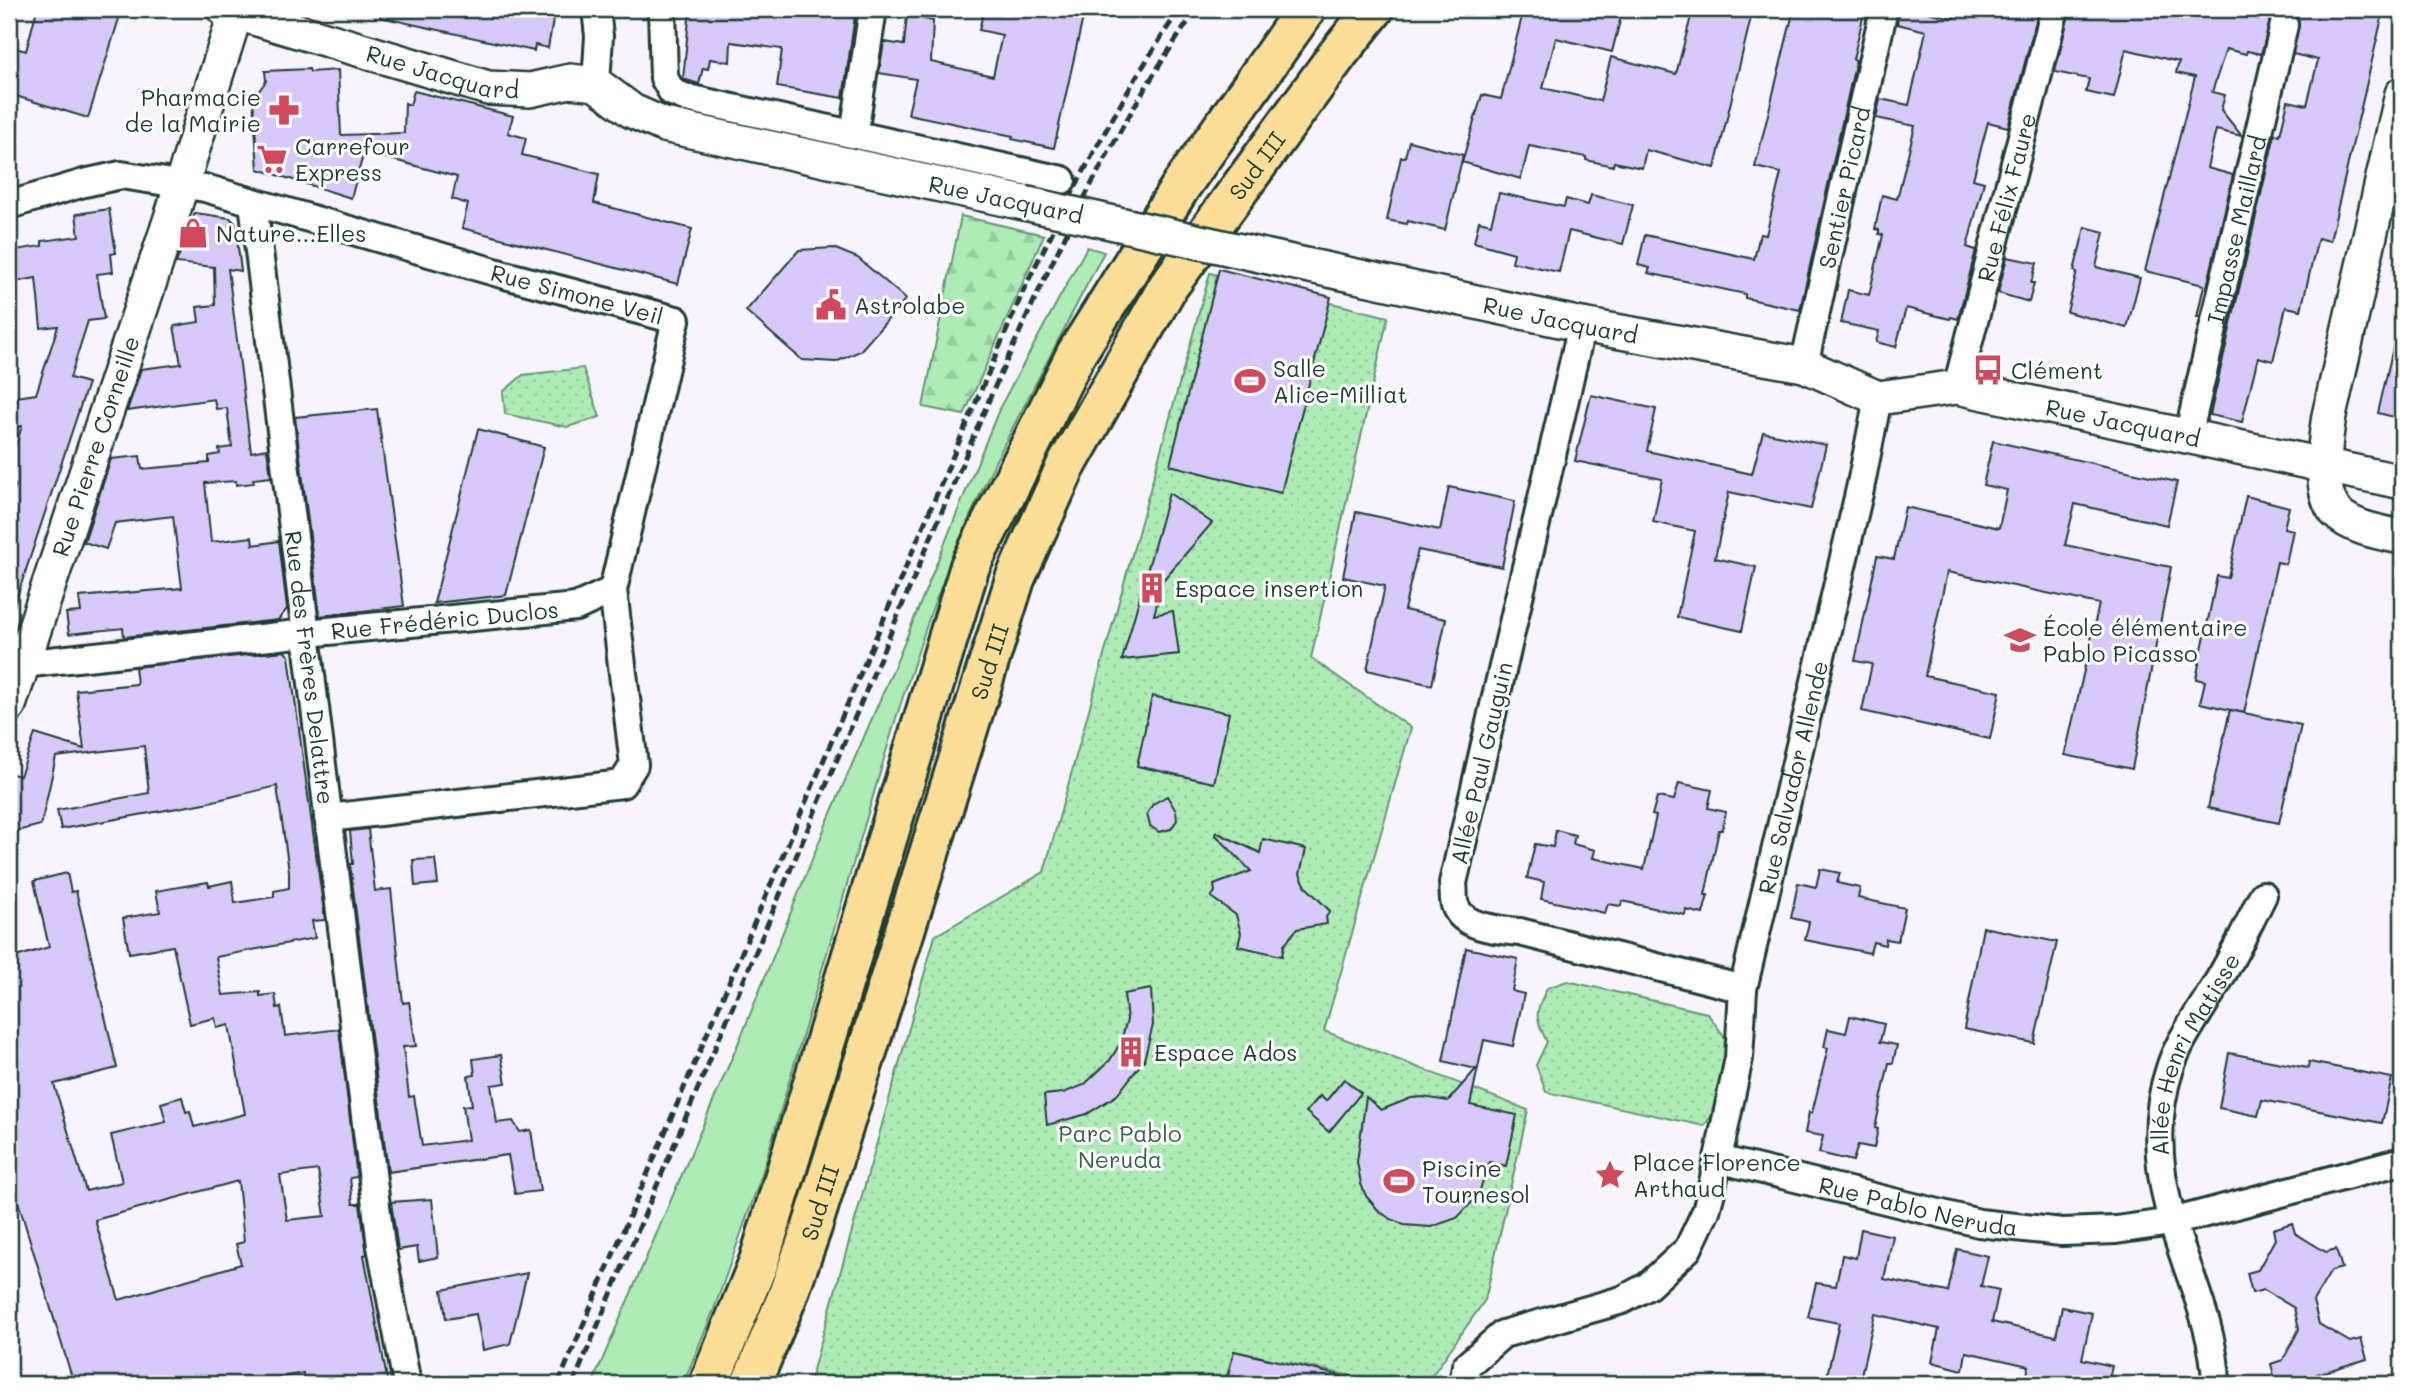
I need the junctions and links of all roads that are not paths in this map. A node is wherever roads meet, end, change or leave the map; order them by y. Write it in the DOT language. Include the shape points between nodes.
graph roads {
  1 [pos="596,9"];
  2 [pos="662,9"];
  3 [pos="873,9"];
  4 [pos="1306,9"];
  5 [pos="1374,9"];
  6 [pos="1884,9"];
  7 [pos="2055,9"];
  8 [pos="230,10"];
  9 [pos="2284,25"];
  10 [pos="596,84"];
  11 [pos="2402,94"];
  12 [pos="854,134"];
  13 [pos="1062,180"];
  14 [pos="181,186"];
  15 [pos="253,201"];
  16 [pos="9,205"];
  17 [pos="1582,325"];
  18 [pos="1804,365"];
  19 [pos="1957,387"];
  20 [pos="1878,398"];
  21 [pos="2188,436"];
  22 [pos="2324,464"];
  23 [pos="2402,482"];
  24 [pos="2402,537"];
  25 [pos="613,590"];
  26 [pos="304,633"];
  27 [pos="22,664"];
  28 [pos="9,705"];
  29 [pos="328,818"];
  30 [pos="2263,895"];
  31 [pos="1743,989"];
  32 [pos="834,1154"];
  33 [pos="1718,1159"];
  34 [pos="2402,1161"];
  35 [pos="2172,1222"];
  36 [pos="407,1384"];
  37 [pos="709,1384"];
  38 [pos="751,1384"];
  39 [pos="773,1384"];
  40 [pos="1463,1384"];
  41 [pos="2216,1384"];
  1 -- 10 [label="street"];
  2 -- 12 [label="street" via="664,78 672,92"];
  3 -- 12 [label="street"];
  4 -- 37 [label="highway, Sud III" via="1181,186 1076,354 971,566 759,1261"];
  5 -- 32 [label="highway, Sud III" via="1167,288 1065,468 1014,579"];
  6 -- 18 [label="street, Sentier Picard"];
  7 -- 19 [label="street, Rue Félix Faure"];
  8 -- 10 [label="street, Rue Jacquard" via="488,88 530,90 570,81"];
  8 -- 14 [label="street"];
  9 -- 21 [label="street, Impasse Maillard"];
  10 -- 17 [label="street, Rue Jacquard, bridge" via="632,111 664,125"];
  11 -- 22 [label="street" via="2329,416"];
  12 -- 13 [label="street"];
  14 -- 15 [label="street"];
  14 -- 16 [label="street" via="121,175"];
  14 -- 27 [label="street, Rue Pierre Corneille"];
  15 -- 25 [label="street, Rue Simone Veil" via="676,320"];
  15 -- 26 [label="street, Rue des Frères Delattre"];
  17 -- 18 [label="street, Rue Jacquard"];
  17 -- 31 [label="street, Allée Paul Gauguin" via="1453,883 1455,908 1486,928 1520,932"];
  18 -- 20 [label="street, Rue Jacquard"];
  19 -- 20 [label="street, Rue Jacquard"];
  19 -- 21 [label="street, Rue Jacquard"];
  20 -- 31 [label="street, Rue Salvador Allende"];
  21 -- 22 [label="street, Rue Jacquard"];
  22 -- 23 [label="street, Rue Jacquard"];
  22 -- 24 [label="street" via="2328,499 2336,513 2350,522"];
  25 -- 26 [label="street, Rue Frédéric Duclos" via="576,607"];
  25 -- 29 [label="street" via="634,765 622,784"];
  26 -- 27 [label="street, Rue Frédéric Duclos"];
  26 -- 29 [label="street, Rue des Frères Delattre"];
  27 -- 28 [label="street, Rue Pierre Corneille"];
  29 -- 36 [label="street, Rue des Frères Delattre" via="381,1246"];
  30 -- 35 [label="street, Allée Henri Matisse" via="2170,1066 2161,1103 2159,1155"];
  31 -- 33 [label="street, Rue Salvador Allende" via="1739,1058"];
  32 -- 38 [label="highway, Sud III" via="786,1300"];
  32 -- 39 [label="highway" via="821,1230"];
  33 -- 35 [label="street, Rue Pablo Neruda" via="1979,1223 2062,1232"];
  33 -- 40 [label="street" via="1698,1231 1666,1271 1622,1300 1503,1334 1466,1366"];
  34 -- 35 [label="street, Rue Pablo Neruda"];
  35 -- 41 [label="street, Allée Henri Matisse" via="2212,1351"];
}
